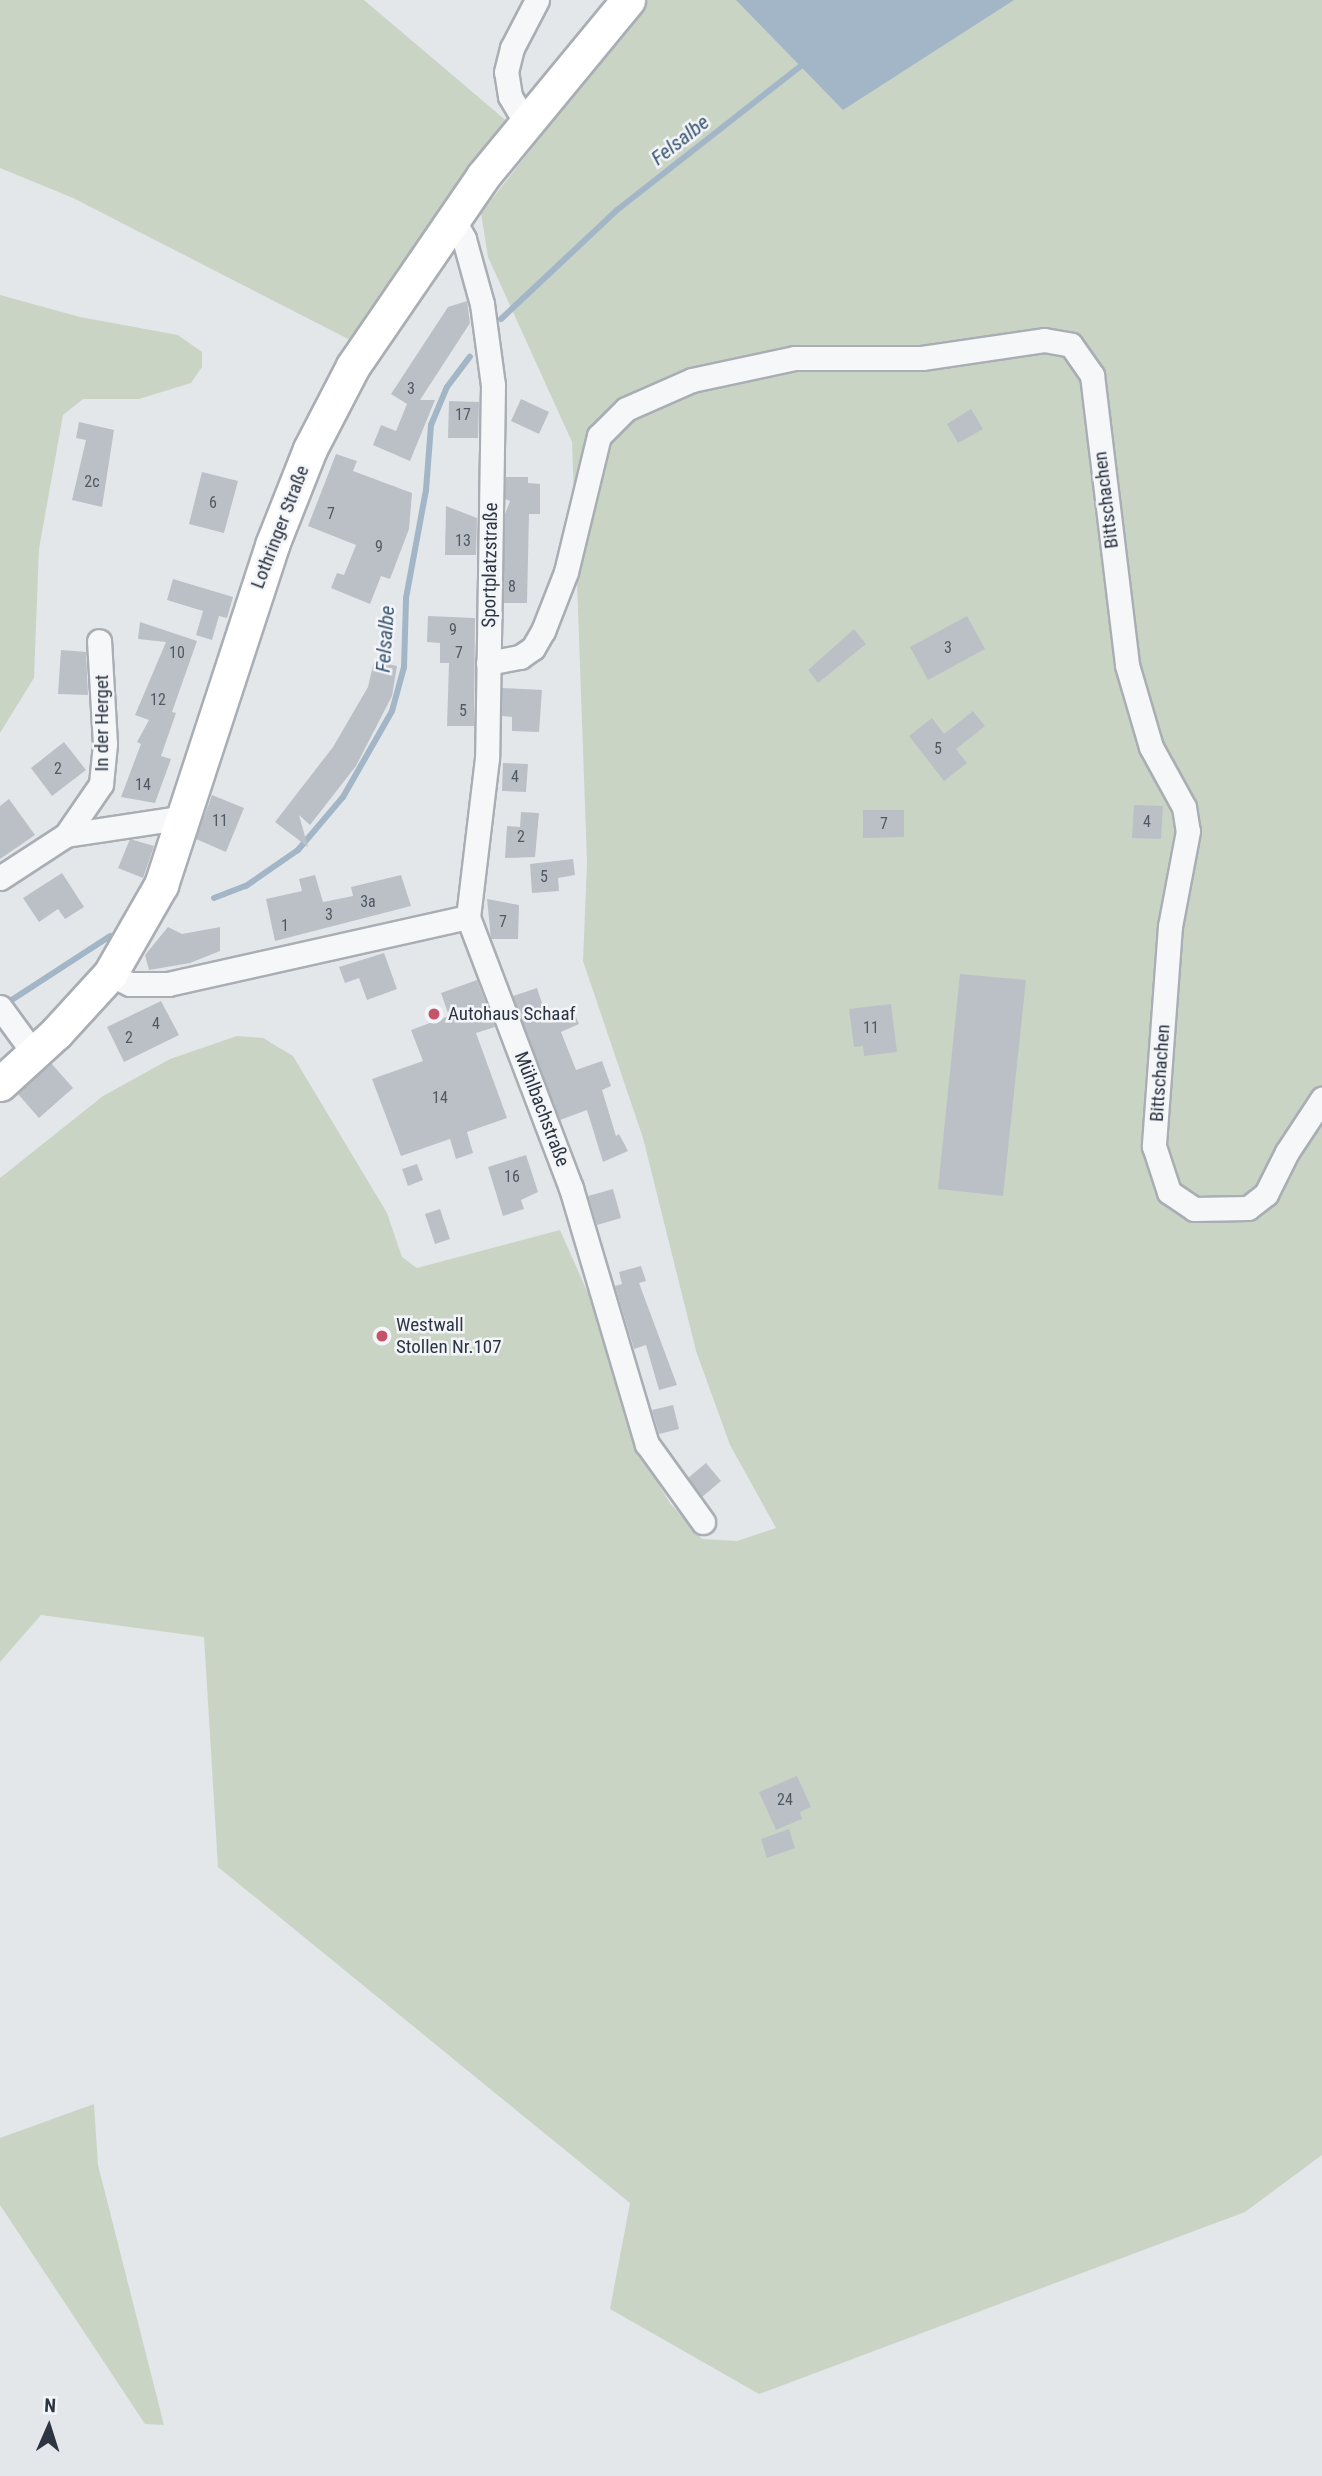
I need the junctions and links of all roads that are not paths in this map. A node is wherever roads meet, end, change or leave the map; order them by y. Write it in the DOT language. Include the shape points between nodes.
graph roads {
  1 [pos="537,0"];
  2 [pos="628,0"];
  3 [pos="526,122"];
  4 [pos="452,217"];
  5 [pos="99,641"];
  6 [pos="488,663"];
  7 [pos="185,817"];
  8 [pos="66,835"];
  9 [pos="0,878"];
  10 [pos="468,917"];
  11 [pos="110,974"];
  12 [pos="0,1007"];
  13 [pos="34,1055"];
  14 [pos="0,1084"];
  15 [pos="1322,1098"];
  16 [pos="703,1522"];
  1 -- 3 [label="street" via="512,48 506,72 510,96"];
  2 -- 3 [label="main road, Lothringer Straße"];
  3 -- 4 [label="main road, Lothringer Straße"];
  4 -- 6 [label="street, Sportplatzstraße" via="474,270 492,366"];
  4 -- 7 [label="main road, Lothringer Straße" via="359,356 310,449 248,614"];
  5 -- 8 [label="street, In der Herget" via="105,744 101,784"];
  6 -- 10 [label="street, Sportplatzstraße" via="485,802"];
  6 -- 15 [label="street, Bittschachen" via="520,657 533,649 544,631 566,572 599,436 626,409 692,380 795,358 922,358 1044,341 1072,345 1092,375 1127,665 1151,747 1184,807 1188,831 1170,926 1154,1146 1169,1192 1194,1209 1248,1209 1266,1194"];
  7 -- 8 [label="street, In der Herget"];
  7 -- 11 [label="main road, Lothringer Straße" via="161,885"];
  8 -- 9 [label="street, In der Herget"];
  10 -- 11 [label="street" via="168,984 130,984"];
  10 -- 16 [label="street, Mühlbachstraße" via="572,1188 647,1444"];
  11 -- 13 [label="main road, Lothringer Straße"];
  12 -- 13 [label="street"];
  13 -- 14 [label="main road, Lothringer Straße"];
}
